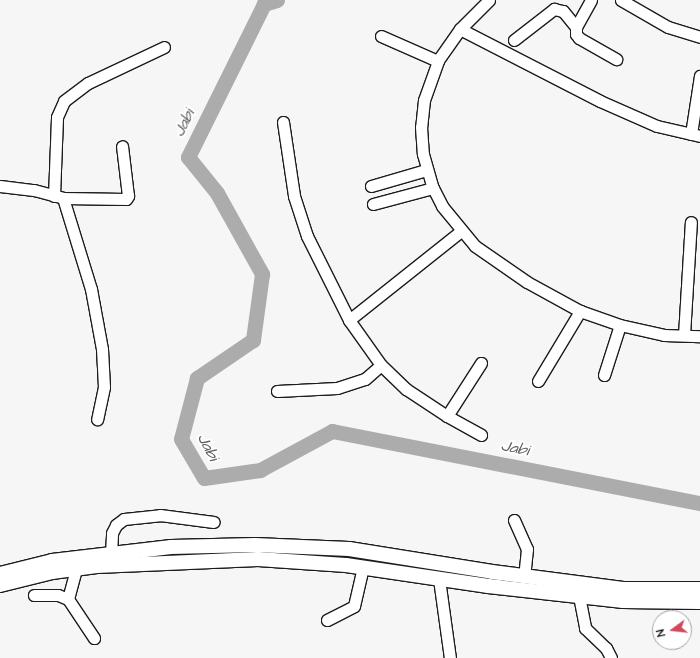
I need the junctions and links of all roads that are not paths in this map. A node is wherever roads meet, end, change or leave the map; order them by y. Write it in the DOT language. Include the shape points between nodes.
graph roads {
  1 [pos="489,0"];
  2 [pos="591,0"];
  3 [pos="621,0"];
  4 [pos="556,4"];
  5 [pos="576,27"];
  6 [pos="460,29"];
  7 [pos="380,36"];
  8 [pos="700,37"];
  9 [pos="514,40"];
  10 [pos="164,47"];
  11 [pos="616,59"];
  12 [pos="438,61"];
  13 [pos="700,76"];
  14 [pos="283,122"];
  15 [pos="695,135"];
  16 [pos="122,146"];
  17 [pos="426,170"];
  18 [pos="0,186"];
  19 [pos="371,186"];
  20 [pos="433,188"];
  21 [pos="59,197"];
  22 [pos="373,204"];
  23 [pos="691,222"];
  24 [pos="460,231"];
  25 [pos="580,311"];
  26 [pos="349,320"];
  27 [pos="620,325"];
  28 [pos="684,335"];
  29 [pos="700,336"];
  30 [pos="480,363"];
  31 [pos="381,365"];
  32 [pos="604,375"];
  33 [pos="538,381"];
  34 [pos="277,392"];
  35 [pos="447,416"];
  36 [pos="97,419"];
  37 [pos="481,435"];
  38 [pos="514,520"];
  39 [pos="214,522"];
  40 [pos="111,554"];
  41 [pos="79,565"];
  42 [pos="363,568"];
  43 [pos="0,574"];
  44 [pos="524,576"];
  45 [pos="439,579"];
  46 [pos="0,585"];
  47 [pos="700,590"];
  48 [pos="34,595"];
  49 [pos="579,596"];
  50 [pos="68,599"];
  51 [pos="700,602"];
  52 [pos="327,620"];
  53 [pos="94,638"];
  54 [pos="450,658"];
  55 [pos="611,658"];
  1 -- 6 [label="street"];
  2 -- 5 [label="street"];
  3 -- 8 [label="street" via="668,27"];
  4 -- 5 [label="street"];
  4 -- 9 [label="street" via="554,9"];
  5 -- 11 [label="street" via="579,38"];
  6 -- 12 [label="street"];
  6 -- 15 [label="street" via="600,101 657,126"];
  7 -- 12 [label="street"];
  10 -- 21 [label="street" via="88,84 61,104 57,117"];
  12 -- 17 [label="street" via="424,100 421,128"];
  13 -- 15 [label="street"];
  14 -- 26 [label="street" via="294,196 307,236"];
  16 -- 21 [label="street" via="128,196 126,199"];
  17 -- 19 [label="street"];
  17 -- 20 [label="street"];
  18 -- 21 [label="street"];
  20 -- 22 [label="street"];
  20 -- 24 [label="street"];
  21 -- 36 [label="street" via="91,289 102,349 104,388"];
  23 -- 28 [label="street"];
  24 -- 25 [label="street" via="500,265"];
  24 -- 26 [label="street"];
  25 -- 27 [label="street"];
  25 -- 33 [label="street"];
  26 -- 31 [label="street"];
  27 -- 28 [label="street" via="664,335"];
  27 -- 32 [label="street"];
  28 -- 29 [label="street"];
  30 -- 35 [label="street"];
  31 -- 34 [label="street" via="365,380 337,388"];
  31 -- 35 [label="street" via="406,389"];
  35 -- 37 [label="street"];
  38 -- 44 [label="street" via="527,549"];
  39 -- 40 [label="street" via="160,515 124,519 116,525 112,534"];
  40 -- 41 [label="main road"];
  40 -- 44 [label="main road" via="171,547 255,545 350,549"];
  41 -- 42 [label="main road" via="258,559"];
  41 -- 43 [label="main road" via="52,561"];
  41 -- 46 [label="main road"];
  41 -- 50 [label="street"];
  42 -- 45 [label="main road"];
  42 -- 52 [label="street" via="354,606"];
  44 -- 47 [label="main road" via="622,589"];
  45 -- 49 [label="main road"];
  45 -- 54 [label="street"];
  48 -- 50 [label="street" via="58,594"];
  49 -- 51 [label="main road" via="667,603"];
  49 -- 55 [label="street" via="585,628 606,648"];
  50 -- 53 [label="street"];
}
